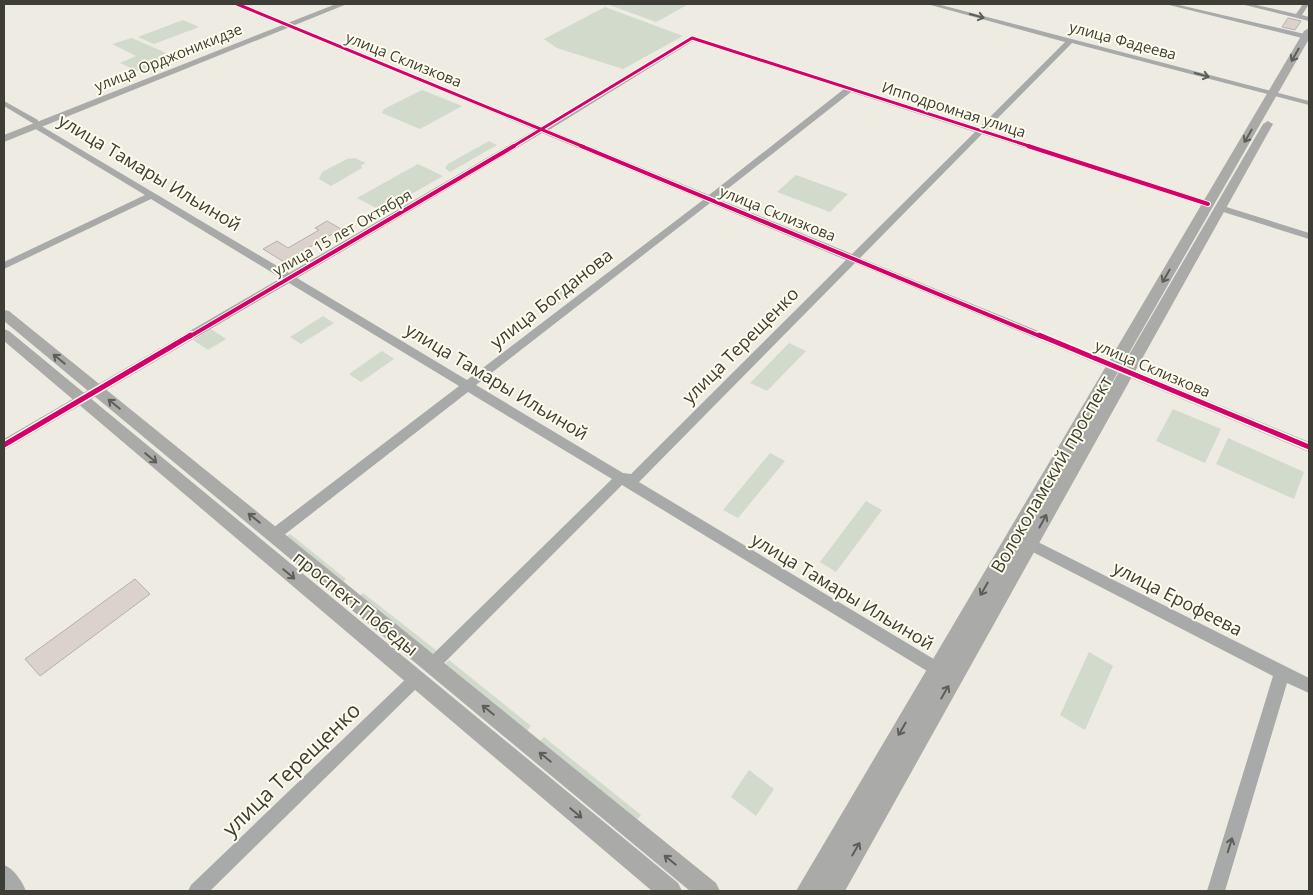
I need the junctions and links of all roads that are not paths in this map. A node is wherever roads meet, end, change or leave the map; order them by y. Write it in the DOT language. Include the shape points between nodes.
graph roads {
  1 [pos="238,4"];
  2 [pos="333,4"];
  3 [pos="342,4"];
  4 [pos="930,4"];
  5 [pos="1168,4"];
  6 [pos="1244,4"];
  7 [pos="1306,4"];
  8 [pos="1309,10"];
  9 [pos="1290,14"];
  10 [pos="1298,15"];
  11 [pos="1309,19"];
  12 [pos="287,24"];
  13 [pos="1307,34"];
  14 [pos="692,38"];
  15 [pos="1070,40"];
  16 [pos="1309,50"];
  17 [pos="849,89"];
  18 [pos="1278,95"];
  19 [pos="4,103"];
  20 [pos="1309,104"];
  21 [pos="36,124"];
  22 [pos="542,129"];
  23 [pos="981,131"];
  24 [pos="4,135"];
  25 [pos="4,139"];
  26 [pos="152,195"];
  27 [pos="710,199"];
  28 [pos="1214,206"];
  29 [pos="1309,236"];
  30 [pos="855,258"];
  31 [pos="4,266"];
  32 [pos="289,278"];
  33 [pos="4,314"];
  34 [pos="4,334"];
  35 [pos="1121,368"];
  36 [pos="467,386"];
  37 [pos="97,390"];
  38 [pos="81,400"];
  39 [pos="4,445"];
  40 [pos="1309,446"];
  41 [pos="621,478"];
  42 [pos="274,535"];
  43 [pos="1030,544"];
  44 [pos="937,669"];
  45 [pos="424,672"];
  46 [pos="1282,672"];
  47 [pos="1309,686"];
  48 [pos="4,874"];
  49 [pos="17,891"];
  50 [pos="197,891"];
  51 [pos="670,891"];
  52 [pos="708,891"];
  53 [pos="808,891"];
  54 [pos="832,891"];
  55 [pos="1216,891"];
  1 -- 12 [label="street, улица Склизкова"];
  2 -- 12 [label="main road, улица Орджоникидзе"];
  3 -- 12 [label="main road, улица Орджоникидзе"];
  4 -- 15 [label="street, улица Фадеева, one-way"];
  5 -- 13 [label="street"];
  6 -- 9 [label="street"];
  7 -- 10 [label="street"];
  8 -- 10 [label="street"];
  9 -- 10 [label="street"];
  9 -- 11 [label="street"];
  12 -- 21 [label="main road, улица Орджоникидзе"];
  12 -- 22 [label="street, улица Склизкова"];
  13 -- 18 [label="main road, Волоколамский проспект, one-way"];
  14 -- 17 [label="street, Ипподромная улица"];
  14 -- 22 [label="street, улица 15 лет Октября"];
  15 -- 18 [label="street, улица Фадеева, one-way"];
  15 -- 23 [label="street, улица Терещенко"];
  16 -- 18 [label="main road, Волоколамский проспект"];
  17 -- 23 [label="street, Ипподромная улица"];
  17 -- 27 [label="street, улица Богданова"];
  18 -- 20 [label="street, улица Фадеева"];
  18 -- 28 [label="main road, Волоколамский проспект"];
  19 -- 21 [label="street, улица Тамары Ильиной"];
  21 -- 24 [label="main road, улица Орджоникидзе"];
  21 -- 25 [label="main road, улица Орджоникидзе"];
  21 -- 26 [label="street, улица Тамары Ильиной"];
  22 -- 27 [label="street, улица Склизкова"];
  22 -- 32 [label="street, улица 15 лет Октября"];
  23 -- 28 [label="street, Ипподромная улица"];
  23 -- 30 [label="street, улица Терещенко"];
  26 -- 31 [label="street"];
  26 -- 32 [label="street, улица Тамары Ильиной"];
  27 -- 30 [label="street, улица Склизкова"];
  27 -- 36 [label="street, улица Богданова"];
  28 -- 29 [label="street, Ипподромная улица"];
  28 -- 35 [label="main road, Волоколамский проспект"];
  30 -- 35 [label="street, улица Склизкова"];
  30 -- 41 [label="street, улица Терещенко" via="634,479"];
  32 -- 36 [label="street, улица Тамары Ильиной"];
  32 -- 37 [label="street, улица 15 лет Октября"];
  37 -- 33 [label="main road, проспект Победы, one-way"];
  34 -- 38 [label="main road, проспект Победы"];
  35 -- 40 [label="street, улица Склизкова"];
  43 -- 35 [label="main road, Волоколамский проспект, one-way"];
  35 -- 44 [label="main road, Волоколамский проспект, one-way"];
  36 -- 41 [label="street, улица Тамары Ильиной"];
  36 -- 42 [label="street, улица Богданова"];
  37 -- 38 [label="street, улица 15 лет Октября"];
  42 -- 37 [label="main road, проспект Победы, one-way"];
  38 -- 39 [label="street, улица 15 лет Октября"];
  38 -- 45 [label="main road, проспект Победы, one-way"];
  41 -- 44 [label="street, улица Тамары Ильиной"];
  41 -- 45 [label="street, улица Терещенко"];
  42 -- 45 [label="main road, проспект Победы"];
  43 -- 46 [label="street, улица Ерофеева"];
  54 -- 43 [label="main road, Волоколамский проспект, one-way"];
  44 -- 53 [label="main road, Волоколамский проспект, one-way"];
  45 -- 50 [label="street, улица Терещенко"];
  45 -- 51 [label="main road, проспект Победы, one-way"];
  52 -- 45 [label="main road, проспект Победы, one-way"];
  46 -- 47 [label="street, улица Ерофеева"];
  55 -- 46 [label="street, one-way"];
  48 -- 49 [label="street"];
}
